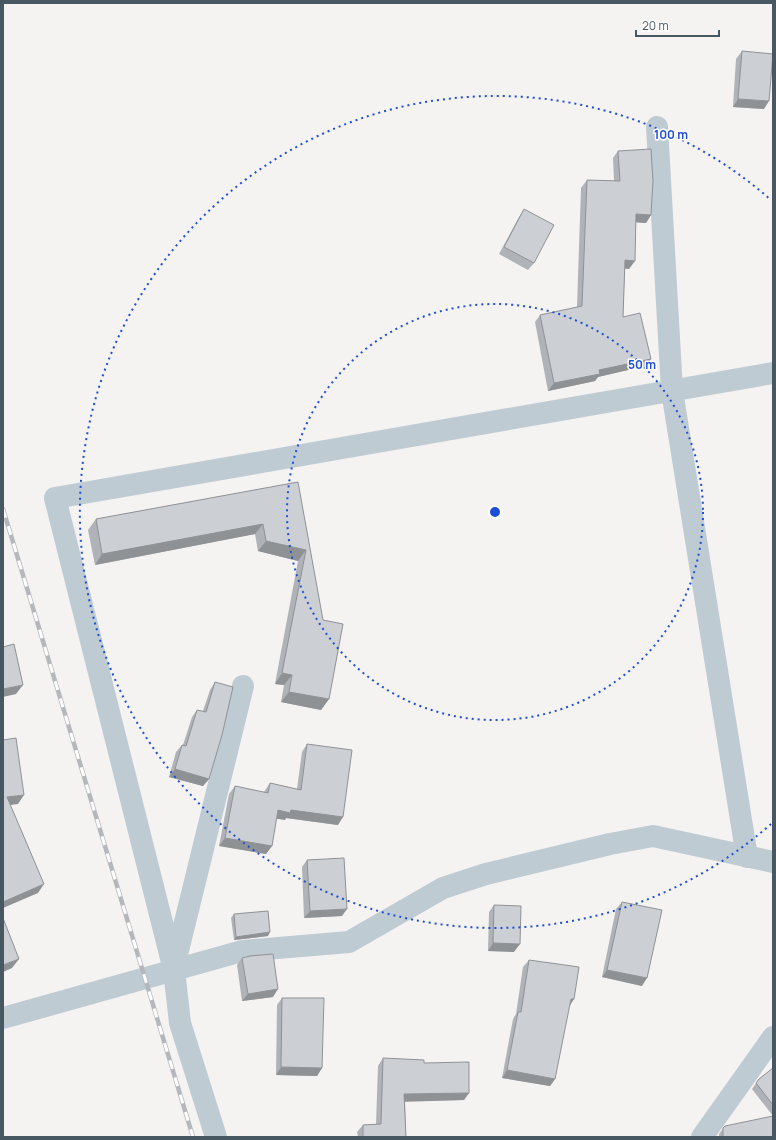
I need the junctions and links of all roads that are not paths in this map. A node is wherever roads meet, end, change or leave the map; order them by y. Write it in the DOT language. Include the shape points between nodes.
graph roads {
  1 [pos="657,128"];
  2 [pos="773,373"];
  3 [pos="672,391"];
  4 [pos="243,686"];
  5 [pos="747,857"];
  6 [pos="773,862"];
  7 [pos="174,970"];
  8 [pos="3,1018"];
  9 [pos="773,1037"];
  10 [pos="216,1137"];
  11 [pos="702,1137"];
  1 -- 3 [label="street"];
  2 -- 3 [label="street"];
  3 -- 5 [label="street"];
  3 -- 7 [label="street" via="55,498"];
  4 -- 7 [label="street"];
  5 -- 6 [label="street"];
  5 -- 7 [label="street" via="653,836 610,844 486,874 443,888 349,942 242,951"];
  7 -- 8 [label="street"];
  7 -- 10 [label="street" via="180,1023"];
  9 -- 11 [label="street"];
}
